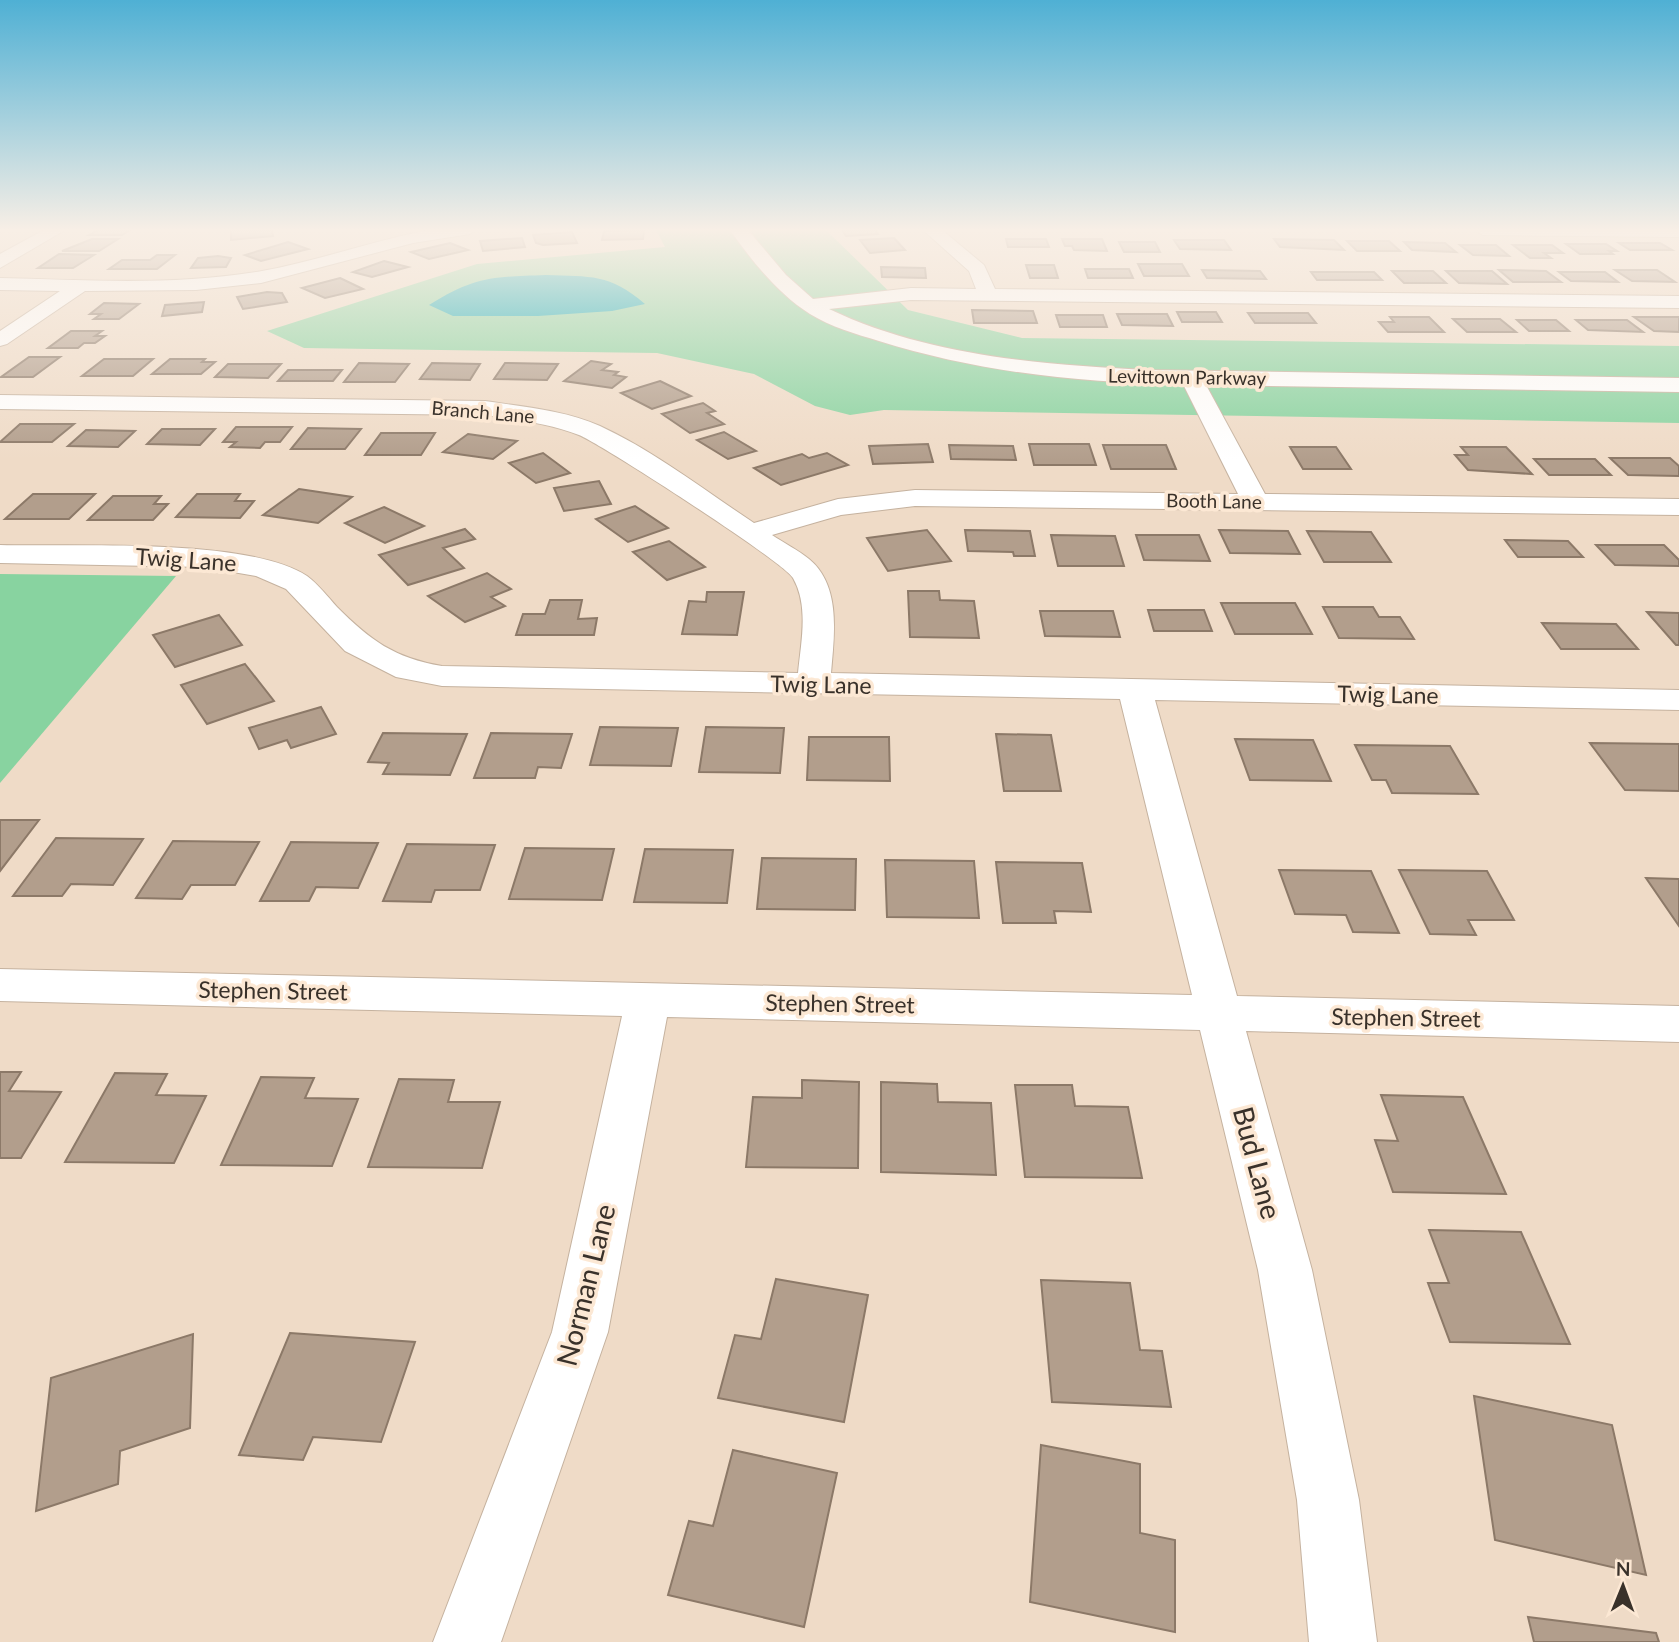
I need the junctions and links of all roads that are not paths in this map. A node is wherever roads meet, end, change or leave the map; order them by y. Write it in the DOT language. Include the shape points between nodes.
graph roads {
  1 [pos="50,307"];
  2 [pos="812,307"];
  3 [pos="0,340"];
  4 [pos="1191,378"];
  5 [pos="1679,385"];
  6 [pos="0,402"];
  7 [pos="1255,502"];
  8 [pos="1679,508"];
  9 [pos="753,533"];
  10 [pos="0,554"];
  11 [pos="814,684"];
  12 [pos="1135,690"];
  13 [pos="1679,700"];
  14 [pos="0,985"];
  15 [pos="648,999"];
  16 [pos="1217,1014"];
  17 [pos="1679,1024"];
  18 [pos="467,1642"];
  19 [pos="1343,1642"];
  1 -- 3 [label="street"];
  2 -- 4 [label="street, Levittown Parkway" via="886,337 964,357 1086,374"];
  4 -- 5 [label="street, Levittown Parkway"];
  4 -- 7 [label="street"];
  6 -- 9 [label="street, Branch Lane" via="517,411 590,431"];
  7 -- 8 [label="street, Booth Lane"];
  7 -- 9 [label="street, Booth Lane" via="915,498 838,507"];
  9 -- 11 [label="street, Branch Lane" via="783,552 812,580 819,609"];
  10 -- 11 [label="street, Twig Lane" via="204,558 264,568 297,583 356,644 408,670 442,676"];
  11 -- 12 [label="street, Twig Lane"];
  12 -- 13 [label="street, Twig Lane"];
  12 -- 16 [label="street, Bud Lane"];
  14 -- 15 [label="street, Stephen Street"];
  15 -- 16 [label="street, Stephen Street"];
  15 -- 18 [label="street, Norman Lane" via="580,1332"];
  16 -- 17 [label="street, Stephen Street"];
  16 -- 19 [label="street, Bud Lane" via="1285,1270 1328,1500"];
}
